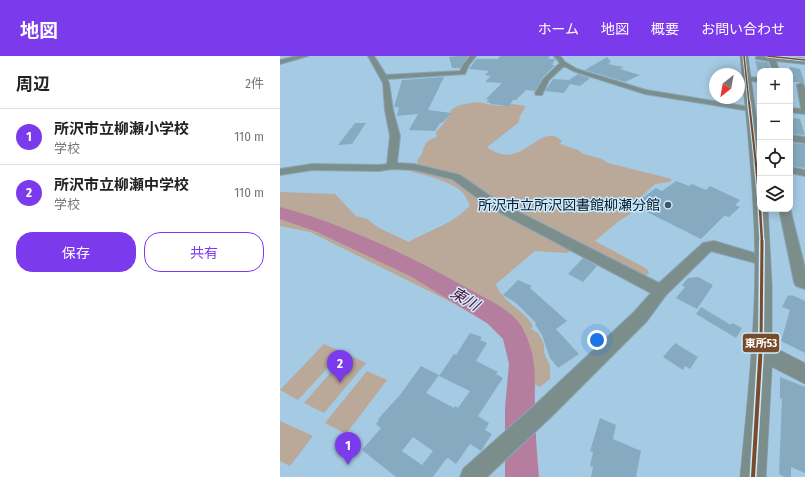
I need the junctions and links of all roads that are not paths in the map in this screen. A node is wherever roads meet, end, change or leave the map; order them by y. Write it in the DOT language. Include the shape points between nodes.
graph roads {
  1 [pos="305,56"];
  2 [pos="371,56"];
  3 [pos="473,56"];
  4 [pos="557,56"];
  5 [pos="793,56"];
  6 [pos="751,57"];
  7 [pos="770,58"];
  8 [pos="805,60"];
  9 [pos="280,62"];
  10 [pos="563,63"];
  11 [pos="775,68"];
  12 [pos="384,77"];
  13 [pos="753,80"];
  14 [pos="801,85"];
  15 [pos="539,93"];
  16 [pos="753,107"];
  17 [pos="793,110"];
  18 [pos="805,112"];
  19 [pos="756,132"];
  20 [pos="793,138"];
  21 [pos="805,140"];
  22 [pos="392,166"];
  23 [pos="793,171"];
  24 [pos="280,172"];
  25 [pos="805,173"];
  26 [pos="786,212"];
  27 [pos="763,260"];
  28 [pos="805,284"];
  29 [pos="661,291"];
  30 [pos="762,351"];
  31 [pos="805,374"];
  32 [pos="471,477"];
  33 [pos="753,477"];
  1 -- 9 [label="street"];
  2 -- 12 [label="street"];
  3 -- 12 [label="street" via="463,73"];
  4 -- 10 [label="street"];
  5 -- 8 [label="street"];
  6 -- 7 [label="street"];
  6 -- 13 [label="street"];
  7 -- 8 [label="street"];
  7 -- 11 [label="street"];
  10 -- 15 [label="street" via="546,79"];
  10 -- 16 [label="street" via="581,72 645,92"];
  12 -- 22 [label="street" via="396,136"];
  13 -- 16 [label="street"];
  14 -- 18 [label="street"];
  16 -- 19 [label="street"];
  17 -- 18 [label="street"];
  19 -- 27 [label="street"];
  20 -- 21 [label="street"];
  22 -- 24 [label="street" via="312,167"];
  22 -- 29 [label="street" via="414,167 456,177 496,205"];
  23 -- 25 [label="street"];
  26 -- 28 [label="street" via="801,282"];
  27 -- 29 [label="street" via="708,246"];
  27 -- 30 [label="street"];
  29 -- 32 [label="street" via="640,316 516,438"];
  30 -- 31 [label="street"];
  30 -- 33 [label="street"];
}
